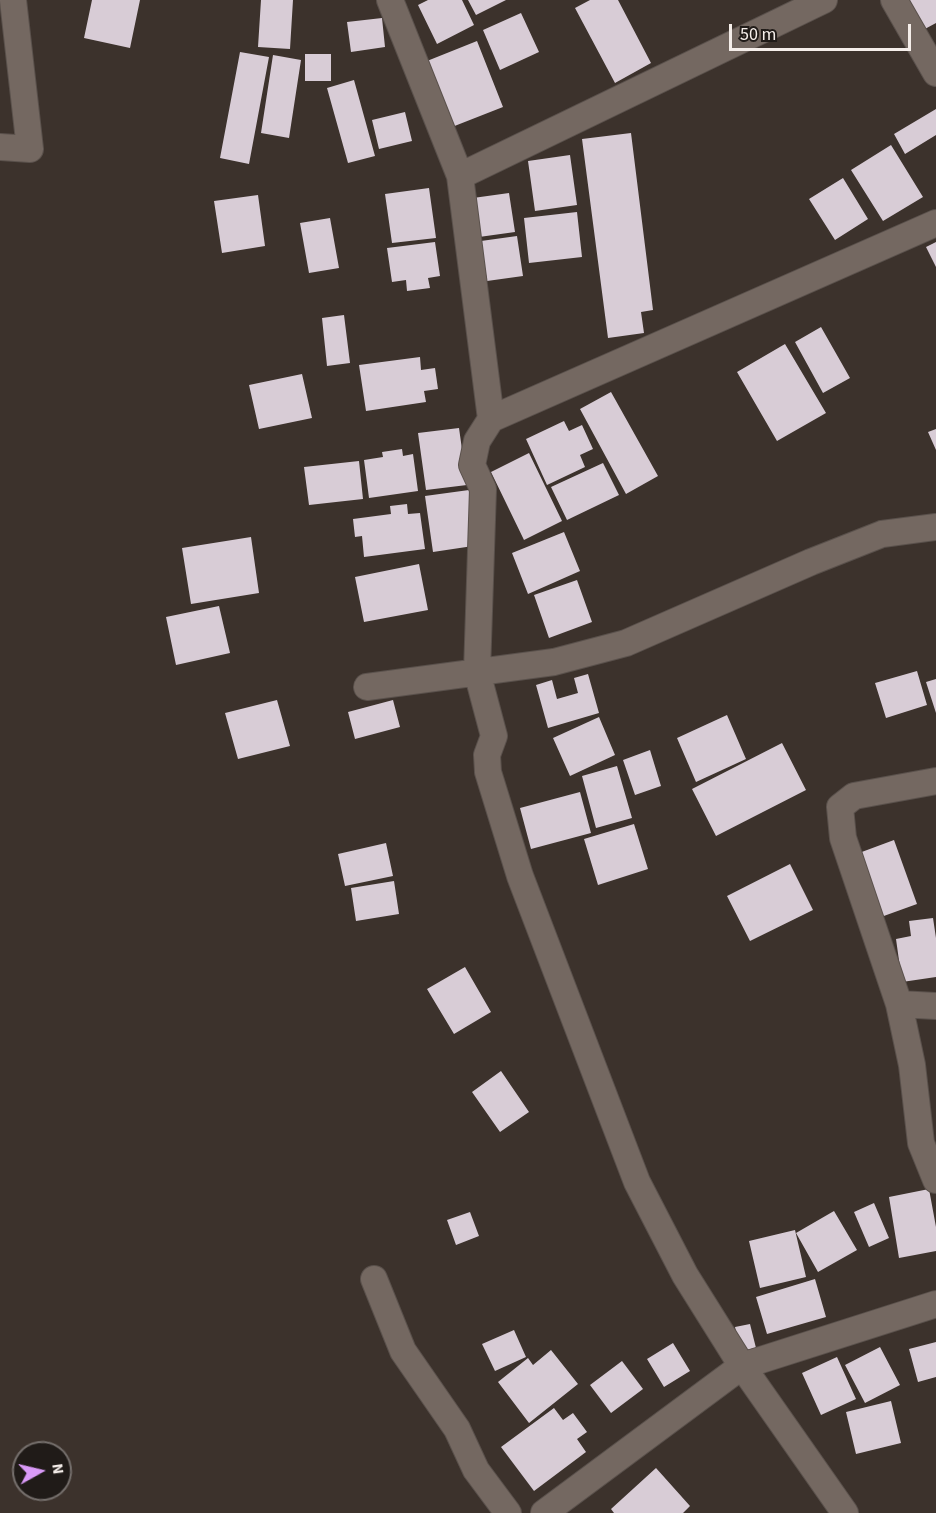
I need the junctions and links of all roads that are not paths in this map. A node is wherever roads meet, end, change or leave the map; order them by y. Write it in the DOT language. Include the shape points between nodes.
graph roads {
  1 [pos="13,0"];
  2 [pos="390,0"];
  3 [pos="824,0"];
  4 [pos="894,0"];
  5 [pos="936,73"];
  6 [pos="0,147"];
  7 [pos="460,176"];
  8 [pos="936,223"];
  9 [pos="491,419"];
  10 [pos="936,527"];
  11 [pos="477,672"];
  12 [pos="367,687"];
  13 [pos="936,781"];
  14 [pos="899,1004"];
  15 [pos="936,1006"];
  16 [pos="936,1180"];
  17 [pos="374,1279"];
  18 [pos="936,1304"];
  19 [pos="742,1366"];
  20 [pos="508,1513"];
  21 [pos="544,1513"];
  22 [pos="845,1513"];
  1 -- 6 [label="street" via="30,149"];
  2 -- 7 [label="street"];
  3 -- 7 [label="street"];
  4 -- 5 [label="street"];
  7 -- 9 [label="street"];
  8 -- 9 [label="street"];
  9 -- 11 [label="street" via="477,441 472,465 483,489"];
  10 -- 11 [label="street" via="882,534 626,643 555,662"];
  11 -- 12 [label="street"];
  11 -- 19 [label="street" via="494,736 487,755 488,772 520,876 573,1016 637,1182 685,1275"];
  13 -- 14 [label="street" via="854,796 840,807 843,838"];
  14 -- 15 [label="street"];
  14 -- 16 [label="street" via="912,1065 921,1143"];
  17 -- 20 [label="street" via="404,1351 457,1429 476,1470"];
  18 -- 19 [label="street"];
  19 -- 21 [label="street"];
  19 -- 22 [label="street"];
}
